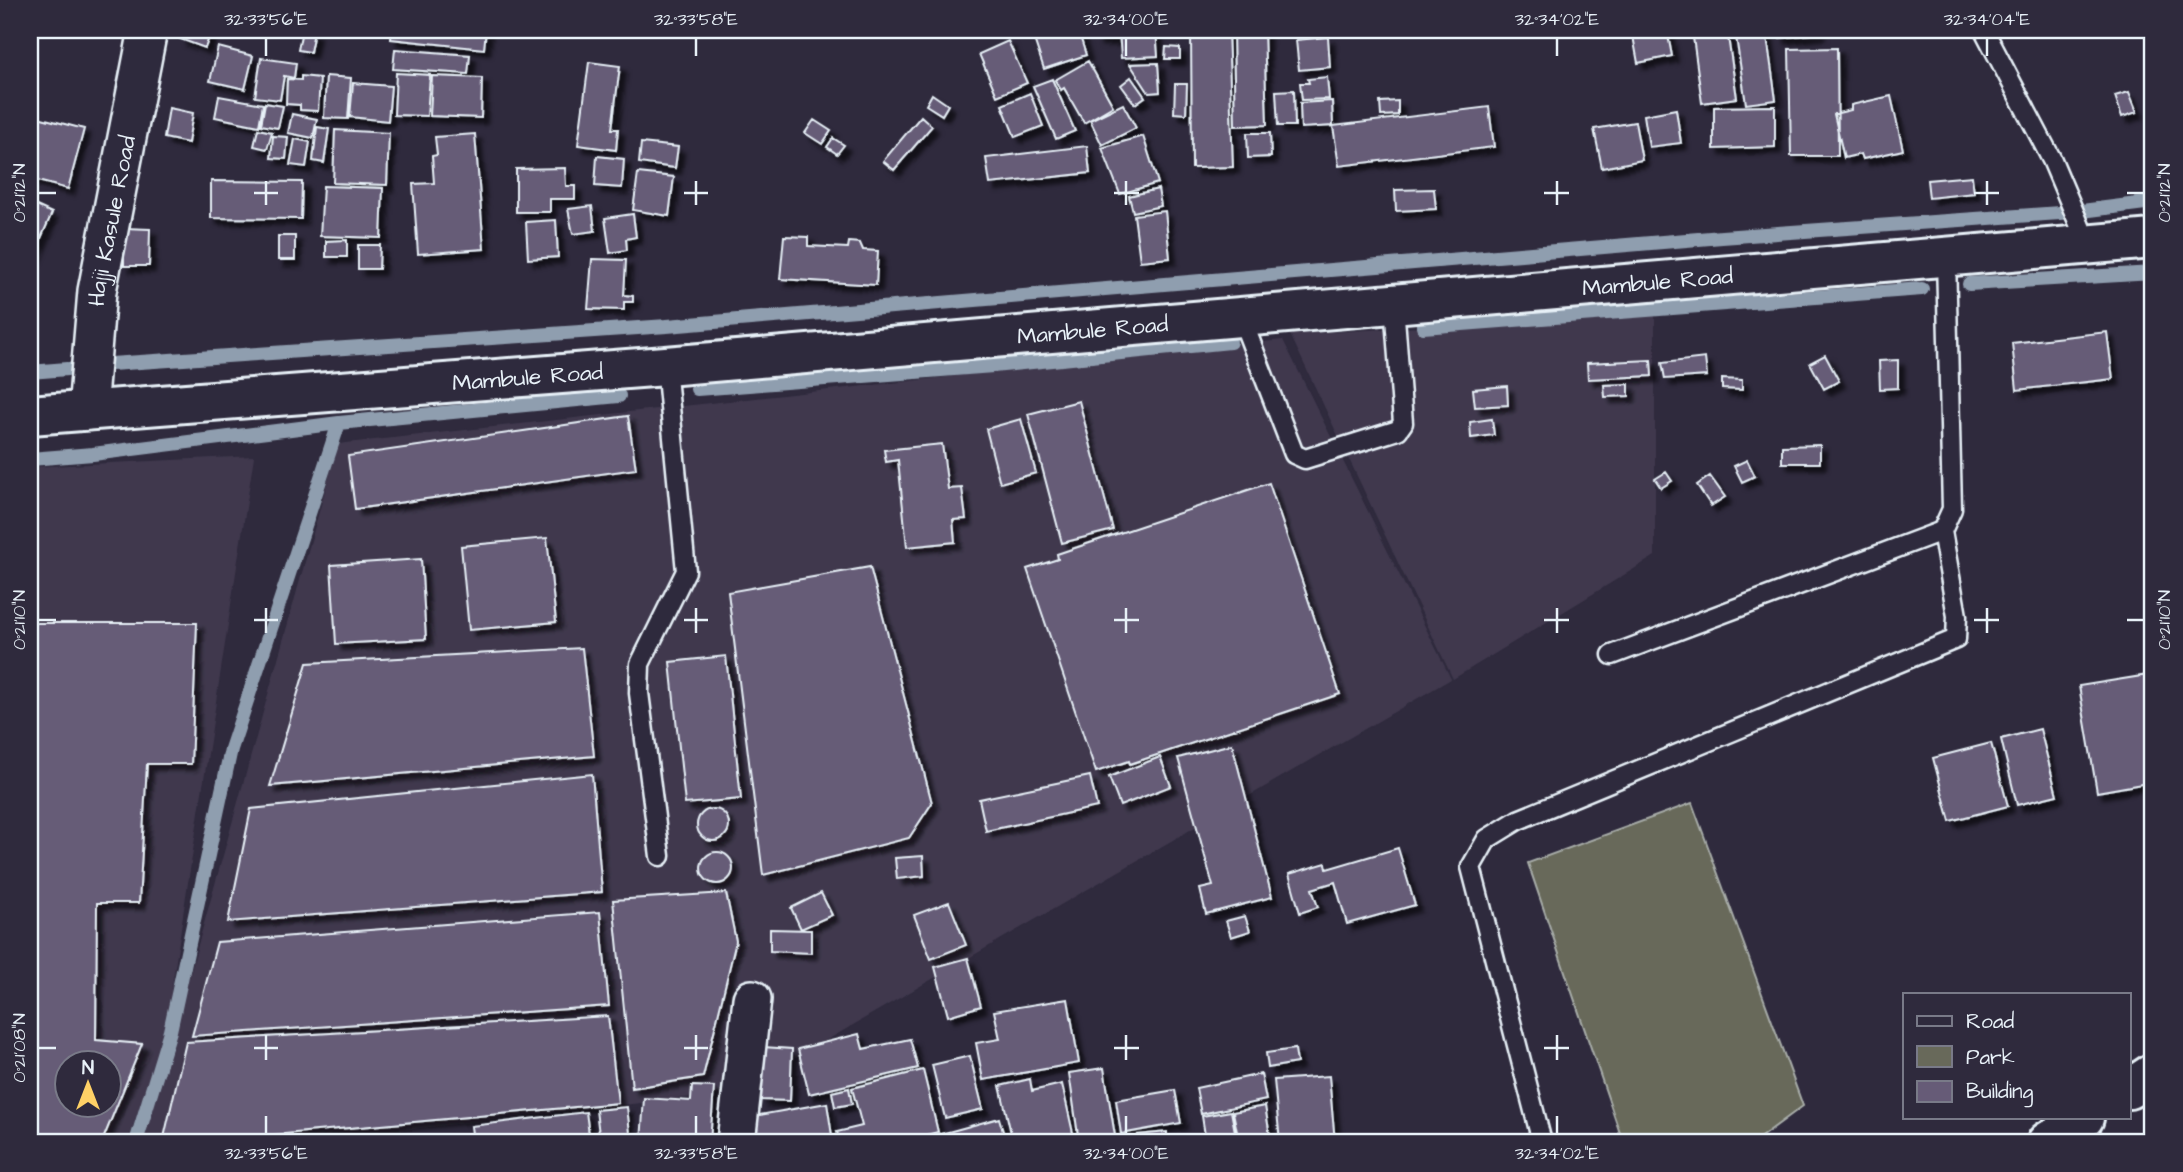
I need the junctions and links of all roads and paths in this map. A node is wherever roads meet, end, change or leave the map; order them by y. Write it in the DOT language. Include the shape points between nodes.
graph roads {
  1 [pos="1984,30"];
  2 [pos="141,32"];
  3 [pos="2153,239"];
  4 [pos="2088,245"];
  5 [pos="1946,257"];
  6 [pos="1394,304"];
  7 [pos="1241,317"];
  8 [pos="666,366"];
  9 [pos="87,411"];
  10 [pos="30,415"];
  11 [pos="1942,531"];
  12 [pos="1612,655"];
  13 [pos="660,856"];
  14 [pos="752,999"];
  15 [pos="2153,1073"];
  16 [pos="2130,1088"];
  17 [pos="2081,1120"];
  18 [pos="736,1142"];
  19 [pos="1542,1142"];
  20 [pos="2047,1142"];
  1 -- 4 [label="lane" via="2052,160"];
  2 -- 9 [label="street, Hajji Kasule Road" via="97,291"];
  3 -- 4 [label="main road, Mambule Road"];
  4 -- 5 [label="main road, Mambule Road"];
  5 -- 6 [label="main road, Mambule Road"];
  5 -- 11 [label="lane" via="1952,509"];
  6 -- 7 [label="main road, Mambule Road"];
  6 -- 7 [label="lane" via="1403,423 1398,430 1306,459 1294,454"];
  7 -- 8 [label="main road, Mambule Road"];
  8 -- 9 [label="main road, Mambule Road"];
  8 -- 13 [label="lane" via="686,571 640,664 639,692"];
  9 -- 10 [label="main road, Mambule Road"];
  11 -- 12 [label="lane"];
  11 -- 19 [label="lane" via="1958,616 1956,639 1518,820 1488,839 1471,867"];
  14 -- 18 [label="street"];
  15 -- 16 [label="main road"];
  17 -- 20 [label="main road"];
}
